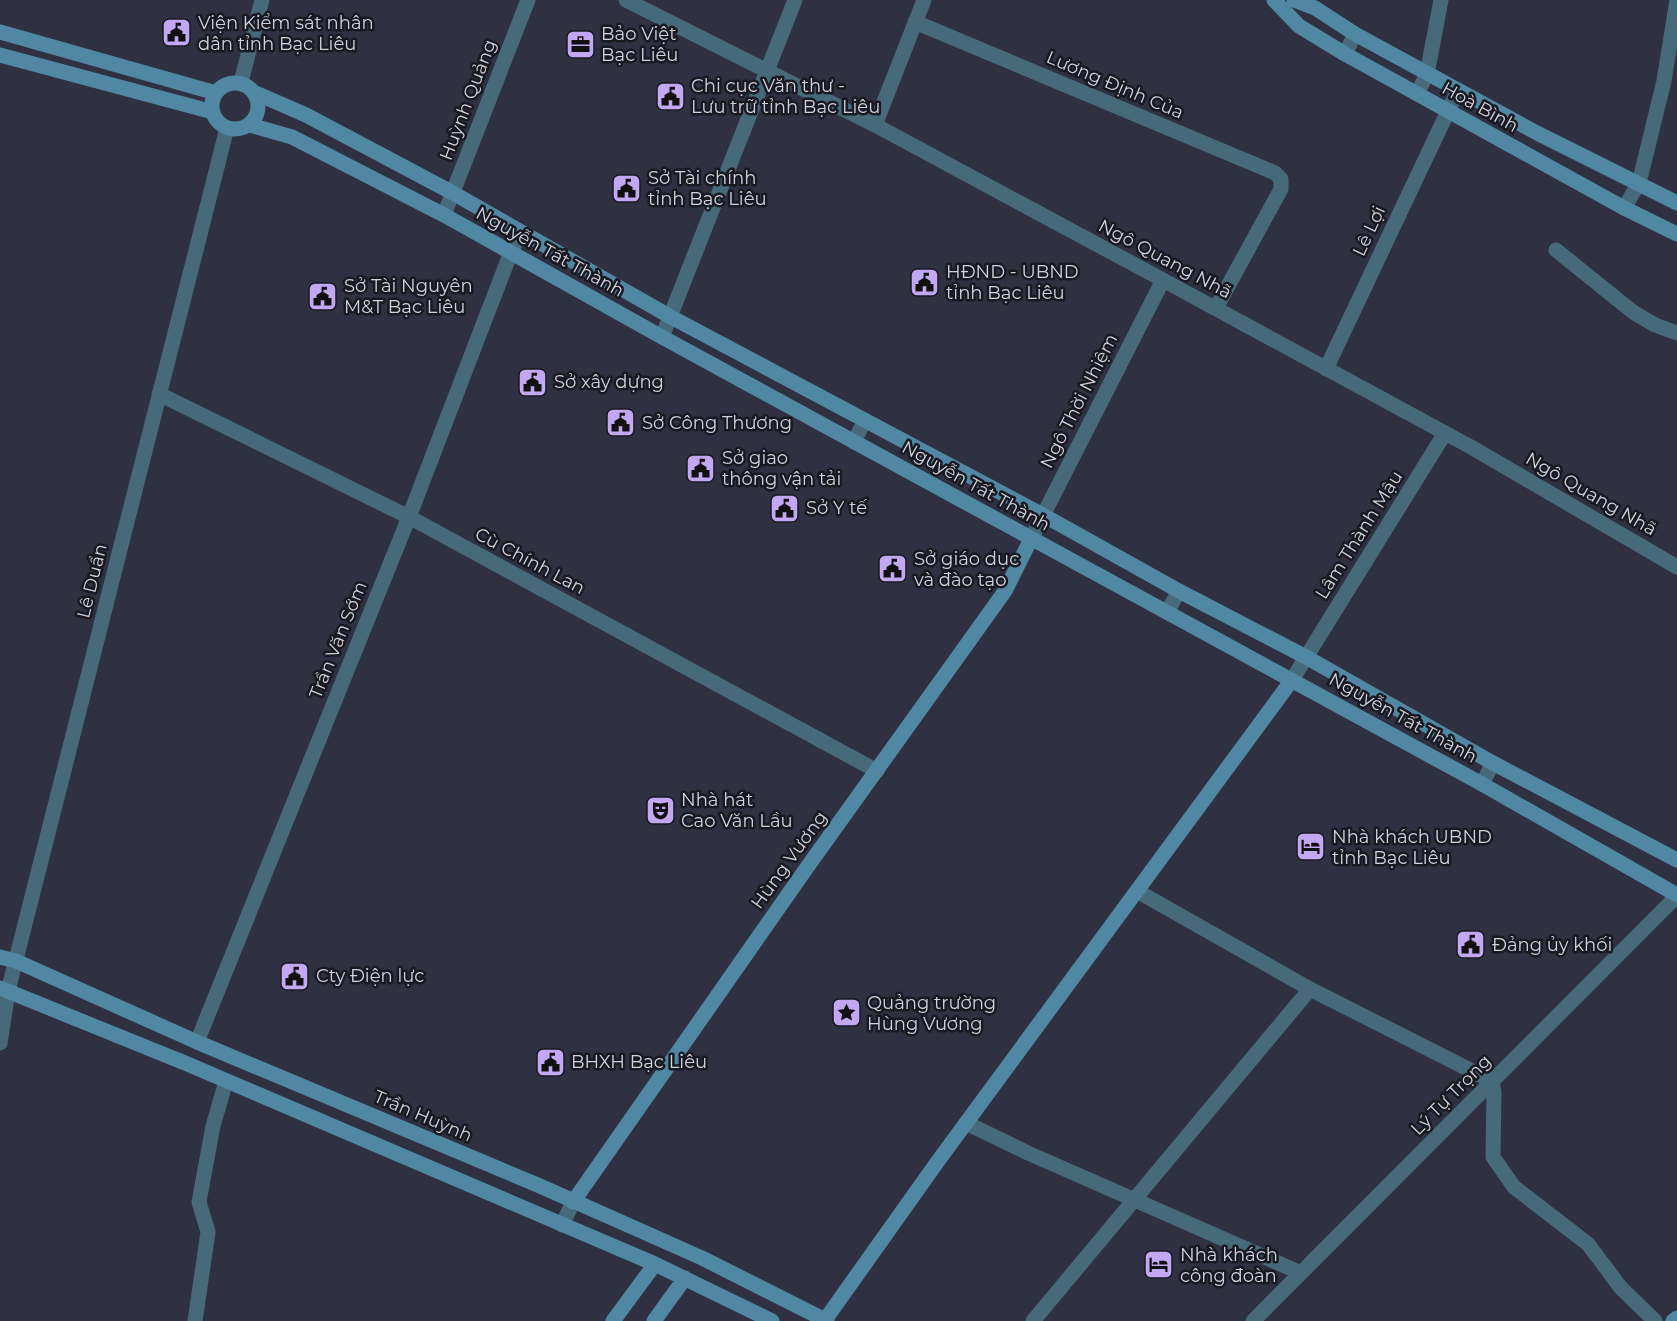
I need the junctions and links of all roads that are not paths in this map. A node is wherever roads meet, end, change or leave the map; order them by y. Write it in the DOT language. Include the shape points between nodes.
graph roads {
  1 [pos="262,0"];
  2 [pos="528,0"];
  3 [pos="626,0"];
  4 [pos="795,0"];
  5 [pos="924,0"];
  6 [pos="1274,0"];
  7 [pos="1294,0"];
  8 [pos="1441,0"];
  9 [pos="1677,0"];
  10 [pos="915,22"];
  11 [pos="0,32"];
  12 [pos="1355,34"];
  13 [pos="1345,54"];
  14 [pos="0,55"];
  15 [pos="767,72"];
  16 [pos="1427,74"];
  17 [pos="1671,84"];
  18 [pos="247,87"];
  19 [pos="1458,90"];
  20 [pos="216,93"];
  21 [pos="1418,94"];
  22 [pos="1447,110"];
  23 [pos="213,112"];
  24 [pos="250,125"];
  25 [pos="875,125"];
  26 [pos="227,128"];
  27 [pos="1639,183"];
  28 [pos="453,193"];
  29 [pos="1677,202"];
  30 [pos="1623,208"];
  31 [pos="444,215"];
  32 [pos="521,232"];
  33 [pos="1677,234"];
  34 [pos="1556,250"];
  35 [pos="511,252"];
  36 [pos="1163,280"];
  37 [pos="1215,308"];
  38 [pos="671,316"];
  39 [pos="1677,333"];
  40 [pos="662,338"];
  41 [pos="1326,369"];
  42 [pos="159,393"];
  43 [pos="865,420"];
  44 [pos="1445,433"];
  45 [pos="854,442"];
  46 [pos="1043,515"];
  47 [pos="409,517"];
  48 [pos="1031,539"];
  49 [pos="1677,567"];
  50 [pos="1179,591"];
  51 [pos="1167,612"];
  52 [pos="1306,657"];
  53 [pos="1292,680"];
  54 [pos="1493,763"];
  55 [pos="878,771"];
  56 [pos="1482,784"];
  57 [pos="1677,860"];
  58 [pos="1137,891"];
  59 [pos="1677,896"];
  60 [pos="0,957"];
  61 [pos="16,961"];
  62 [pos="4,989"];
  63 [pos="1310,989"];
  64 [pos="197,1042"];
  65 [pos="0,1043"];
  66 [pos="226,1081"];
  67 [pos="1492,1082"];
  68 [pos="966,1123"];
  69 [pos="1134,1199"];
  70 [pos="573,1202"];
  71 [pos="562,1226"];
  72 [pos="655,1264"];
  73 [pos="1301,1273"];
  74 [pos="685,1278"];
  75 [pos="1677,1318"];
  76 [pos="195,1321"];
  77 [pos="613,1321"];
  78 [pos="654,1321"];
  79 [pos="772,1321"];
  80 [pos="826,1321"];
  81 [pos="1033,1321"];
  82 [pos="1253,1321"];
  83 [pos="1655,1321"];
  84 [pos="1674,1321"];
  1 -- 18 [label="street"];
  2 -- 28 [label="street, Huỳnh Quảng"];
  3 -- 15 [label="street, Ngô Quang Nhã"];
  4 -- 15 [label="street"];
  5 -- 10 [label="street"];
  6 -- 13 [label="street, Hoà Bình" via="1299,26"];
  7 -- 12 [label="street, Hoà Bình" via="1315,8"];
  8 -- 16 [label="street"];
  9 -- 17 [label="street"];
  10 -- 25 [label="street"];
  10 -- 37 [label="street, Lương Định Của" via="1275,173 1281,179 1281,189"];
  11 -- 20 [label="street"];
  12 -- 13 [label="street"];
  12 -- 16 [label="street, Hoà Bình"];
  13 -- 21 [label="street, Hoà Bình"];
  14 -- 23 [label="street"];
  15 -- 25 [label="street, Ngô Quang Nhã"];
  15 -- 38 [label="street"];
  16 -- 19 [label="street, Hoà Bình"];
  16 -- 21 [label="street"];
  17 -- 27 [label="street"];
  18 -- 20 [label="street" via="231,82"];
  18 -- 24 [label="street" via="259,103"];
  18 -- 28 [label="street, Nguyễn Tất Thành"];
  19 -- 22 [label="street, Lê Lợi"];
  19 -- 27 [label="street, Hoà Bình"];
  20 -- 23 [label="street"];
  21 -- 22 [label="street, Hoà Bình"];
  22 -- 30 [label="street, Hoà Bình"];
  22 -- 41 [label="street, Lê Lợi"];
  23 -- 26 [label="street"];
  24 -- 26 [label="street, Nguyễn Tất Thành" via="238,131"];
  24 -- 31 [label="street, Nguyễn Tất Thành" via="292,136"];
  25 -- 36 [label="street, Ngô Quang Nhã"];
  26 -- 42 [label="street, Lê Duẩn"];
  27 -- 29 [label="street, Hoà Bình"];
  27 -- 30 [label="street"];
  28 -- 31 [label="street, Huỳnh Quảng"];
  28 -- 32 [label="street, Nguyễn Tất Thành"];
  30 -- 33 [label="street, Hoà Bình"];
  31 -- 35 [label="street, Nguyễn Tất Thành"];
  32 -- 35 [label="street, Trần Văn Sớm"];
  32 -- 38 [label="street, Nguyễn Tất Thành"];
  34 -- 39 [label="street" via="1639,316"];
  35 -- 40 [label="street, Nguyễn Tất Thành"];
  35 -- 47 [label="street, Trần Văn Sớm"];
  36 -- 37 [label="street, Ngô Quang Nhã"];
  36 -- 46 [label="street, Ngô Thời Nhiệm"];
  37 -- 41 [label="street, Ngô Quang Nhã"];
  38 -- 40 [label="street"];
  38 -- 43 [label="street, Nguyễn Tất Thành"];
  40 -- 45 [label="street, Nguyễn Tất Thành"];
  41 -- 44 [label="street, Ngô Quang Nhã"];
  42 -- 47 [label="street, Cù Chính Lan"];
  42 -- 61 [label="street, Lê Duẩn"];
  43 -- 45 [label="street"];
  43 -- 46 [label="street, Nguyễn Tất Thành"];
  44 -- 49 [label="street, Ngô Quang Nhã"];
  44 -- 52 [label="street, Lâm Thành Mậu"];
  45 -- 48 [label="street, Nguyễn Tất Thành"];
  46 -- 48 [label="street, Ngô Thời Nhiệm"];
  46 -- 50 [label="street, Nguyễn Tất Thành"];
  47 -- 55 [label="street, Cù Chính Lan"];
  47 -- 64 [label="street, Trần Văn Sớm"];
  48 -- 51 [label="street, Nguyễn Tất Thành"];
  48 -- 55 [label="street, Hùng Vương" via="1005,591"];
  50 -- 51 [label="street"];
  50 -- 52 [label="street, Nguyễn Tất Thành"];
  51 -- 53 [label="street, Nguyễn Tất Thành"];
  52 -- 53 [label="street, Lâm Thành Mậu"];
  52 -- 54 [label="street, Nguyễn Tất Thành"];
  53 -- 56 [label="street, Nguyễn Tất Thành"];
  53 -- 58 [label="street"];
  54 -- 56 [label="street"];
  54 -- 57 [label="street, Nguyễn Tất Thành"];
  55 -- 70 [label="street, Hùng Vương"];
  56 -- 59 [label="street, Nguyễn Tất Thành"];
  58 -- 63 [label="street"];
  58 -- 68 [label="street"];
  59 -- 67 [label="street, Lý Tự Trọng"];
  60 -- 61 [label="street, Trần Huỳnh"];
  61 -- 62 [label="street, Lê Duẩn"];
  61 -- 64 [label="street, Trần Huỳnh"];
  62 -- 65 [label="street, Lê Duẩn"];
  62 -- 66 [label="street"];
  63 -- 67 [label="street"];
  63 -- 69 [label="street"];
  64 -- 70 [label="street, Trần Huỳnh"];
  66 -- 71 [label="street"];
  66 -- 76 [label="street" via="199,1202 208,1232"];
  67 -- 73 [label="street, Lý Tự Trọng"];
  67 -- 83 [label="street" via="1493,1157 1514,1187 1588,1244 1621,1288"];
  68 -- 69 [label="street"];
  68 -- 80 [label="street"];
  69 -- 73 [label="street"];
  69 -- 81 [label="street"];
  70 -- 71 [label="street"];
  70 -- 80 [label="street, Trần Huỳnh" via="702,1258"];
  71 -- 72 [label="street"];
  72 -- 74 [label="street"];
  72 -- 77 [label="street"];
  73 -- 82 [label="street, Lý Tự Trọng"];
  74 -- 78 [label="street"];
  74 -- 79 [label="street"];
  75 -- 84 [label="street"];
}
